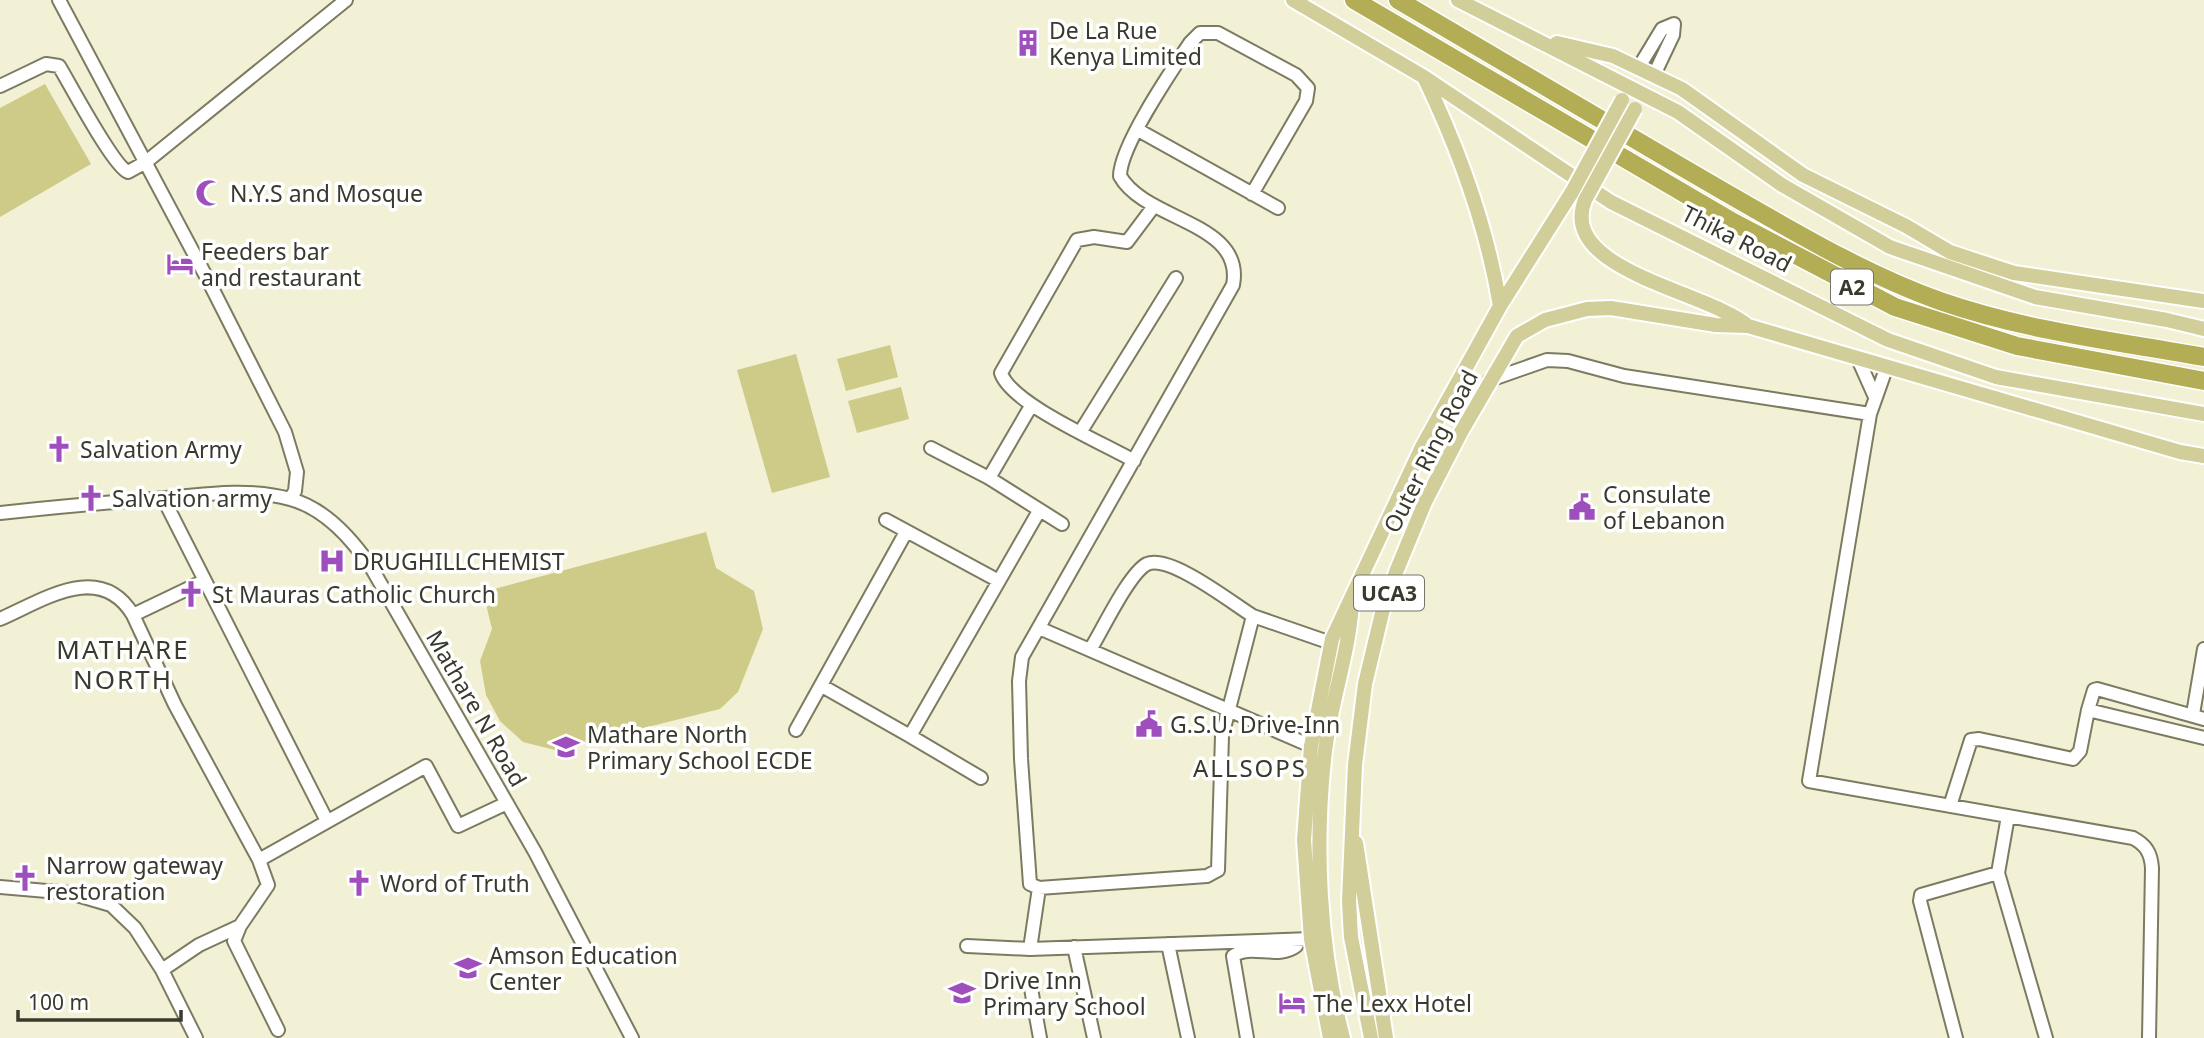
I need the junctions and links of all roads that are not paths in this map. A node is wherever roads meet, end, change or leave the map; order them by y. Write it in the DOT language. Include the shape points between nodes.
graph roads {
  1 [pos="59,0"];
  2 [pos="346,0"];
  3 [pos="1293,0"];
  4 [pos="1354,0"];
  5 [pos="1398,0"];
  6 [pos="1458,0"];
  7 [pos="1525,35"];
  8 [pos="1639,67"];
  9 [pos="1654,75"];
  10 [pos="1424,77"];
  11 [pos="1630,85"];
  12 [pos="0,86"];
  13 [pos="1682,89"];
  14 [pos="1644,93"];
  15 [pos="1138,130"];
  16 [pos="1708,134"];
  17 [pos="146,163"];
  18 [pos="1252,194"];
  19 [pos="1579,196"];
  20 [pos="1154,206"];
  21 [pos="1278,208"];
  22 [pos="2003,269"];
  23 [pos="1971,276"];
  24 [pos="1176,278"];
  25 [pos="2204,301"];
  26 [pos="1500,306"];
  27 [pos="1748,327"];
  28 [pos="2204,329"];
  29 [pos="2204,357"];
  30 [pos="1858,359"];
  31 [pos="1887,366"];
  32 [pos="1996,377"];
  33 [pos="1490,380"];
  34 [pos="2204,381"];
  35 [pos="1994,396"];
  36 [pos="1875,397"];
  37 [pos="1031,406"];
  38 [pos="1870,414"];
  39 [pos="2204,414"];
  40 [pos="1081,430"];
  41 [pos="932,448"];
  42 [pos="2204,456"];
  43 [pos="1134,461"];
  44 [pos="989,478"];
  45 [pos="163,498"];
  46 [pos="290,499"];
  47 [pos="1039,510"];
  48 [pos="0,513"];
  49 [pos="886,520"];
  50 [pos="1062,524"];
  51 [pos="906,532"];
  52 [pos="997,580"];
  53 [pos="204,581"];
  54 [pos="1352,598"];
  55 [pos="133,615"];
  56 [pos="1253,616"];
  57 [pos="0,619"];
  58 [pos="1039,628"];
  59 [pos="1331,643"];
  60 [pos="2204,649"];
  61 [pos="1090,650"];
  62 [pos="822,685"];
  63 [pos="2088,710"];
  64 [pos="1227,712"];
  65 [pos="2198,716"];
  66 [pos="796,730"];
  67 [pos="910,736"];
  68 [pos="2204,738"];
  69 [pos="1311,746"];
  70 [pos="981,778"];
  71 [pos="508,803"];
  72 [pos="1950,806"];
  73 [pos="2008,816"];
  74 [pos="327,821"];
  75 [pos="1354,825"];
  76 [pos="259,860"];
  77 [pos="1998,873"];
  78 [pos="0,887"];
  79 [pos="1039,888"];
  80 [pos="240,926"];
  81 [pos="1305,939"];
  82 [pos="1168,944"];
  83 [pos="967,946"];
  84 [pos="1074,947"];
  85 [pos="1030,949"];
  86 [pos="162,970"];
  87 [pos="1030,983"];
  88 [pos="278,1030"];
  89 [pos="196,1038"];
  90 [pos="632,1038"];
  91 [pos="1040,1038"];
  92 [pos="1094,1038"];
  93 [pos="1188,1038"];
  94 [pos="1247,1038"];
  95 [pos="1330,1038"];
  96 [pos="1343,1038"];
  97 [pos="1371,1038"];
  98 [pos="1386,1038"];
  99 [pos="1956,1038"];
  100 [pos="2046,1038"];
  101 [pos="2149,1038"];
  1 -- 17 [label="street"];
  2 -- 17 [label="street"];
  3 -- 10 [label="main road, Thika Road"];
  4 -- 34 [label="highway, Thika Road / A2" via="1733,222 1895,307 2017,346"];
  5 -- 29 [label="highway, Thika Road / A2" via="1764,214 1901,286 1978,314 2091,340"];
  6 -- 7 [label="main road"];
  7 -- 8 [label="main road" via="1613,56"];
  7 -- 11 [label="main road"];
  8 -- 9 [label="main road"];
  8 -- 9 [label="street" via="1662,29 1674,24"];
  9 -- 13 [label="main road"];
  10 -- 26 [label="main road" via="1487,235"];
  10 -- 32 [label="main road, Thika Road" via="1611,202 1888,341"];
  11 -- 14 [label="main road"];
  11 -- 19 [label="main road, Outer Ring Road, bridge"];
  12 -- 17 [label="street" via="46,64 59,66 122,169 128,172"];
  13 -- 16 [label="main road"];
  13 -- 22 [label="main road" via="1803,175 1950,252"];
  14 -- 16 [label="main road"];
  14 -- 19 [label="main road, Outer Ring Road, bridge"];
  15 -- 18 [label="street"];
  15 -- 18 [label="street" via="1199,33 1218,33 1296,75 1305,81 1309,93"];
  15 -- 20 [label="street" via="1120,176"];
  16 -- 23 [label="main road" via="1864,233"];
  17 -- 46 [label="street" via="288,438 298,472"];
  18 -- 21 [label="street"];
  19 -- 26 [label="main road, Outer Ring Road"];
  19 -- 27 [label="main road, Outer Ring Road" via="1585,236 1608,261 1719,307"];
  20 -- 37 [label="street" via="1127,243 1088,237 1072,247 1003,365 1007,386"];
  20 -- 43 [label="street" via="1225,246 1235,275"];
  22 -- 23 [label="main road"];
  22 -- 25 [label="main road"];
  23 -- 28 [label="main road" via="2035,297"];
  24 -- 40 [label="street"];
  26 -- 54 [label="main road, Outer Ring Road / UCA3" via="1392,506"];
  27 -- 30 [label="main road"];
  27 -- 33 [label="main road, Outer Ring Road / UCA3" via="1611,308 1567,312 1517,336"];
  30 -- 31 [label="main road"];
  30 -- 36 [label="street"];
  31 -- 35 [label="main road"];
  31 -- 36 [label="street"];
  32 -- 35 [label="main road"];
  32 -- 39 [label="main road, Thika Road"];
  33 -- 38 [label="street" via="1547,360 1568,361 1597,370"];
  33 -- 75 [label="main road, Outer Ring Road / UCA3" via="1425,502 1383,609 1365,684 1355,765"];
  35 -- 42 [label="main road"];
  36 -- 38 [label="street"];
  37 -- 40 [label="street"];
  37 -- 44 [label="street"];
  38 -- 72 [label="street" via="1809,781"];
  40 -- 43 [label="street"];
  41 -- 44 [label="street"];
  43 -- 58 [label="street"];
  44 -- 47 [label="street"];
  45 -- 46 [label="street, Mathare N Road" via="251,494"];
  45 -- 48 [label="street, Mathare N Road"];
  45 -- 53 [label="street"];
  46 -- 71 [label="street, Mathare N Road" via="320,515 357,545"];
  47 -- 50 [label="street"];
  47 -- 52 [label="street"];
  49 -- 51 [label="street"];
  51 -- 52 [label="street"];
  51 -- 62 [label="street"];
  52 -- 67 [label="street"];
  53 -- 55 [label="street"];
  53 -- 74 [label="street"];
  54 -- 59 [label="main road, Outer Ring Road / UCA3"];
  54 -- 96 [label="main road, Outer Ring Road / UCA3" via="1325,750 1320,840 1325,933"];
  55 -- 57 [label="street" via="105,589 83,587 65,590"];
  55 -- 76 [label="street" via="175,705"];
  56 -- 59 [label="street"];
  56 -- 61 [label="street" via="1176,567 1149,563 1134,577"];
  56 -- 64 [label="street"];
  58 -- 61 [label="street"];
  58 -- 79 [label="street" via="1022,657 1019,681 1028,876 1032,886"];
  59 -- 69 [label="main road, Outer Ring Road / UCA3"];
  60 -- 65 [label="street"];
  61 -- 64 [label="street"];
  62 -- 66 [label="street"];
  62 -- 67 [label="street"];
  63 -- 65 [label="street" via="2097,689"];
  63 -- 68 [label="street"];
  63 -- 72 [label="street" via="2080,751 2073,759 1971,740"];
  64 -- 69 [label="street"];
  64 -- 79 [label="street" via="1219,772 1218,870 1207,876"];
  67 -- 70 [label="street"];
  69 -- 81 [label="main road, Outer Ring Road / UCA3" via="1304,840"];
  71 -- 74 [label="street" via="458,826 426,766"];
  71 -- 90 [label="street, Mathare N Road"];
  72 -- 73 [label="street"];
  73 -- 77 [label="street"];
  73 -- 101 [label="street" via="2133,838 2148,849 2152,868"];
  74 -- 76 [label="street"];
  75 -- 97 [label="main road, Outer Ring Road / UCA3" via="1349,867 1351,937"];
  75 -- 98 [label="main road, Outer Ring Road / UCA3"];
  76 -- 80 [label="street" via="268,886"];
  77 -- 99 [label="street" via="1921,895"];
  77 -- 100 [label="street"];
  78 -- 86 [label="street" via="70,893 111,905 135,928"];
  79 -- 85 [label="street"];
  80 -- 86 [label="street" via="199,945"];
  80 -- 88 [label="street" via="236,946"];
  81 -- 82 [label="street"];
  81 -- 94 [label="street" via="1284,952 1233,956"];
  81 -- 95 [label="main road, Outer Ring Road / UCA3"];
  82 -- 84 [label="street"];
  82 -- 93 [label="street"];
  83 -- 85 [label="street"];
  84 -- 85 [label="street"];
  84 -- 92 [label="street"];
  86 -- 89 [label="street"];
  87 -- 91 [label="street"];
}
